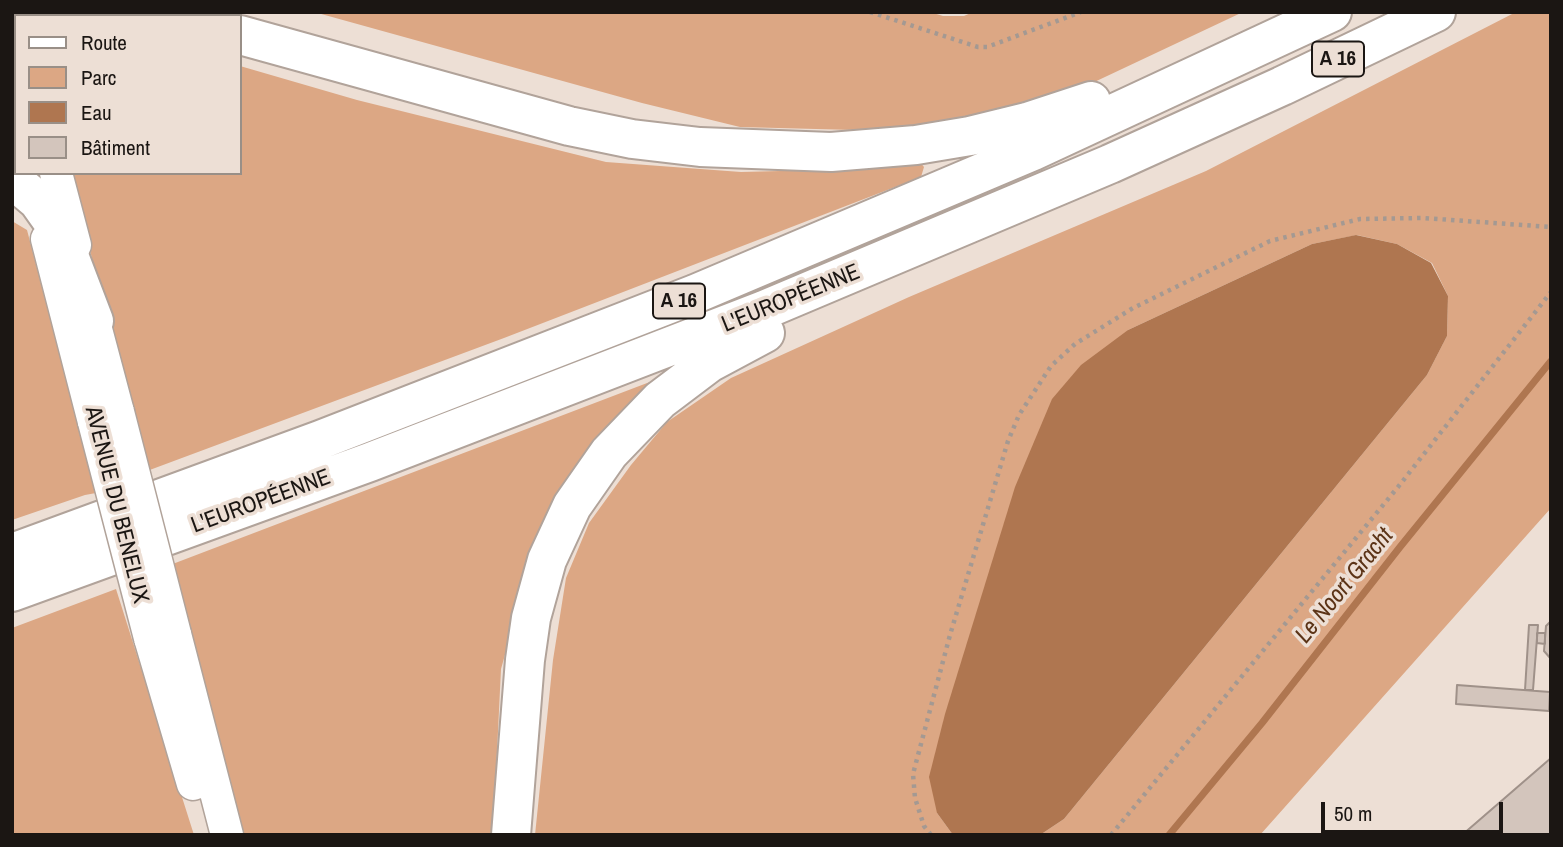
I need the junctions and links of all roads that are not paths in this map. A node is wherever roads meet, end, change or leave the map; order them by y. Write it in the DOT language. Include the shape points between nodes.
graph roads {
  1 [pos="235,12"];
  2 [pos="1306,12"];
  3 [pos="1332,12"];
  4 [pos="1436,12"];
  5 [pos="242,36"];
  6 [pos="1240,105"];
  7 [pos="751,151"];
  8 [pos="34,182"];
  9 [pos="94,321"];
  10 [pos="106,417"];
  11 [pos="12,553"];
  12 [pos="12,592"];
  13 [pos="163,636"];
  14 [pos="209,835"];
  15 [pos="227,835"];
  16 [pos="511,835"];
  1 -- 7 [label="highway" via="655,131"];
  2 -- 7 [label="highway" via="1102,97 1027,122 889,148"];
  3 -- 11 [label="highway, L'EUROPÉENNE / A 16" via="1033,151 695,294 320,440"];
  4 -- 6 [label="highway, L'EUROPÉENNE / A 16"];
  5 -- 7 [label="highway" via="592,132 677,146"];
  6 -- 12 [label="highway, L'EUROPÉENNE / A 16" via="958,230 676,345"];
  6 -- 16 [label="highway" via="904,271 744,343 692,374 642,417 577,498 544,571 527,640"];
  8 -- 9 [label="highway" via="60,232"];
  8 -- 10 [label="street, AVENUE DU BENELUX"];
  9 -- 10 [label="street, AVENUE DU BENELUX"];
  10 -- 13 [label="street, AVENUE DU BENELUX, bridge"];
  13 -- 14 [label="street, AVENUE DU BENELUX"];
  13 -- 15 [label="street, AVENUE DU BENELUX"];
}
